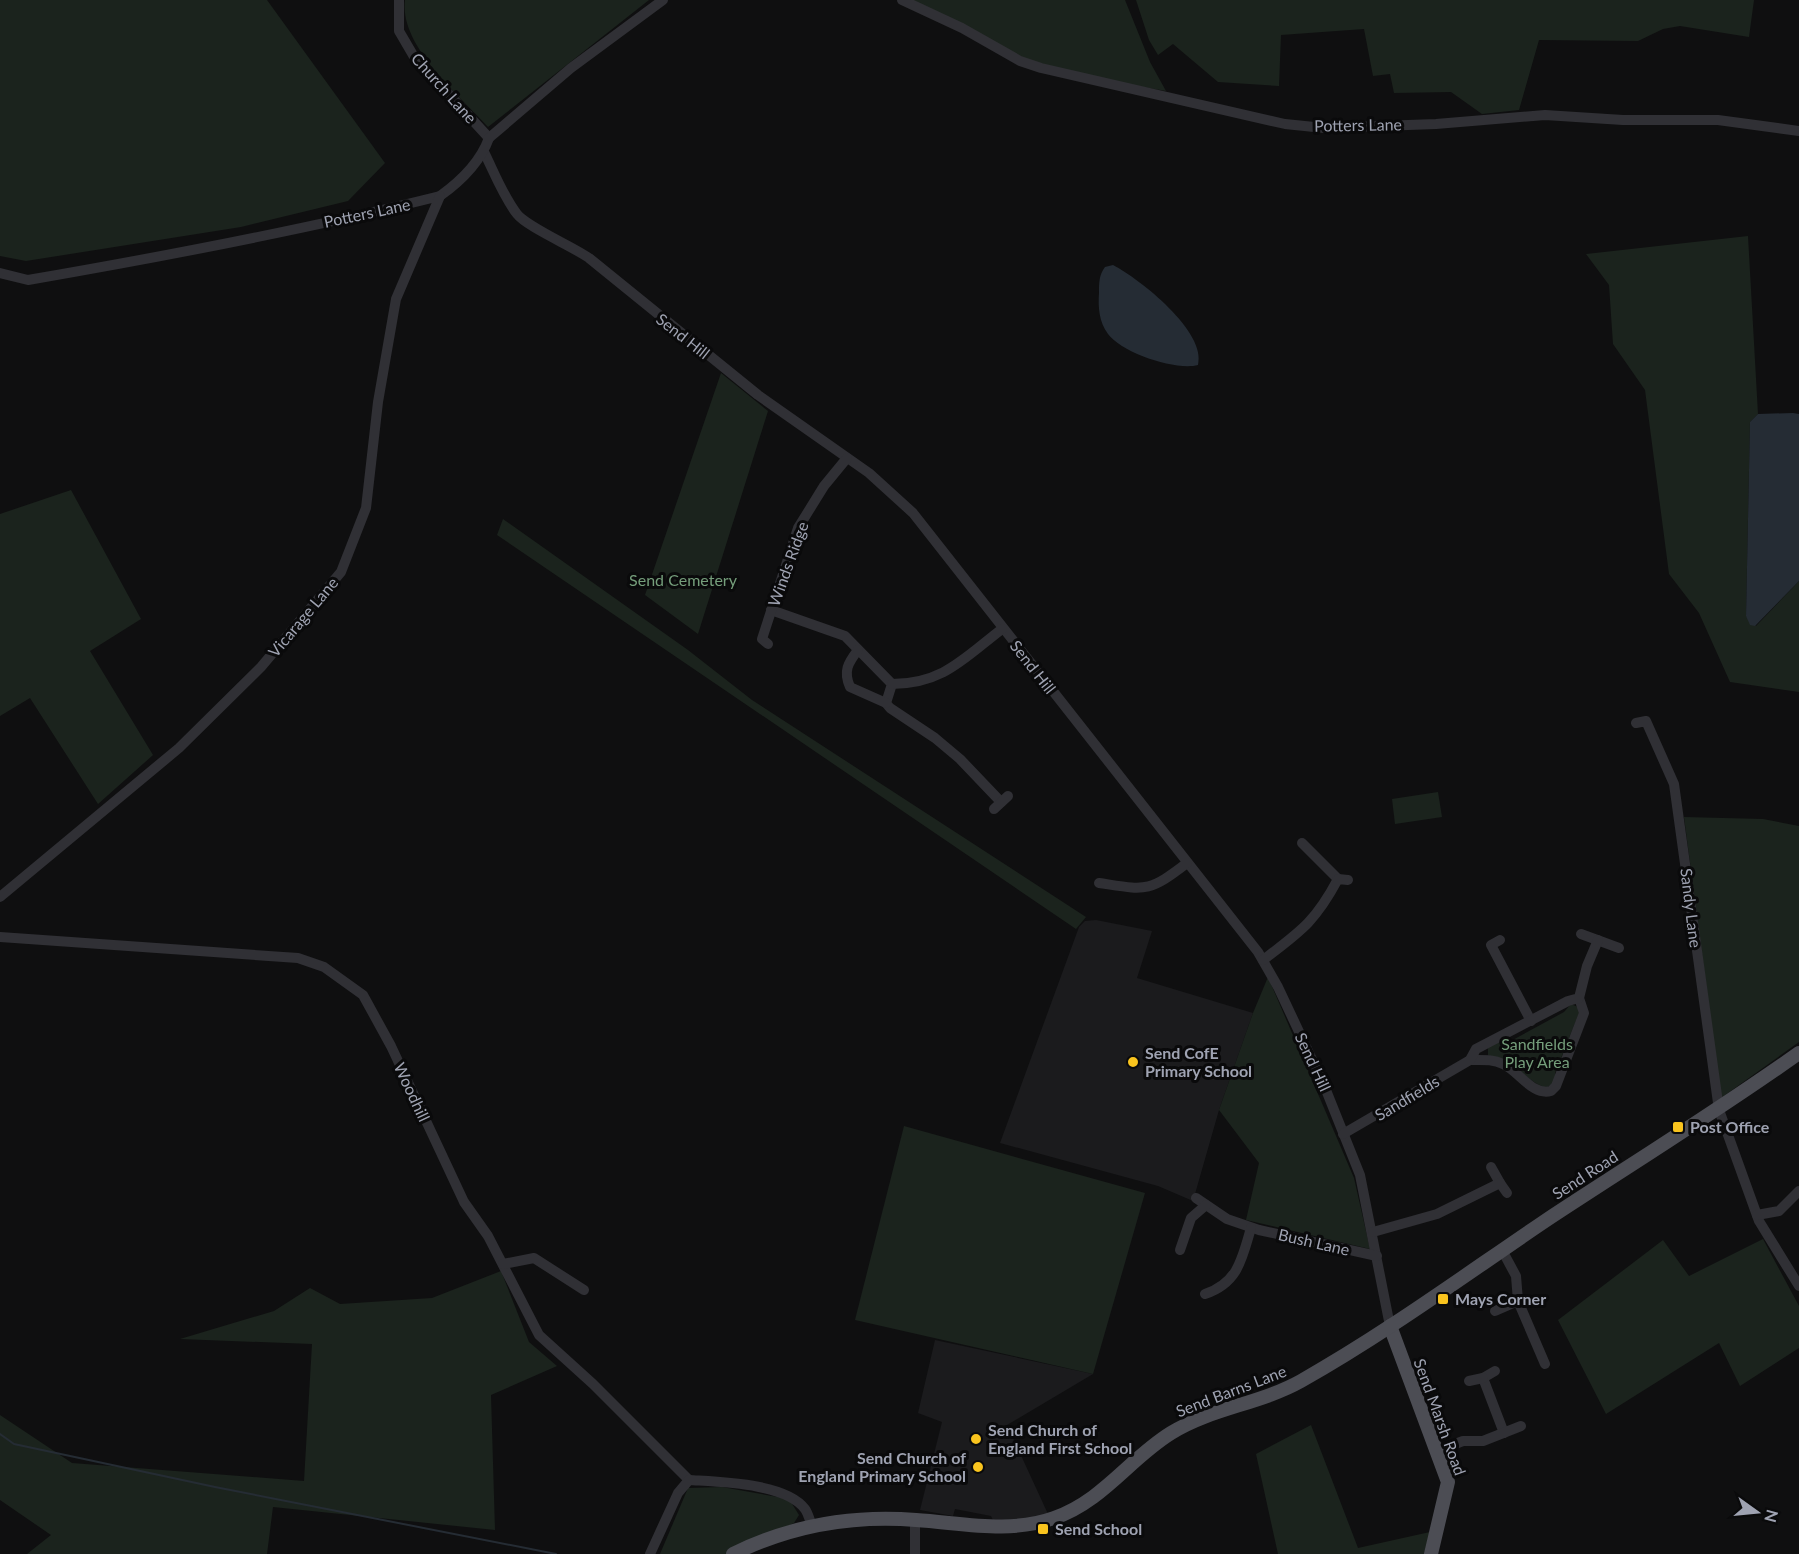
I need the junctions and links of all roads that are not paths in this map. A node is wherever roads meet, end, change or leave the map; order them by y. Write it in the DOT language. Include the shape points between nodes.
graph roads {
  1 [pos="399,0"];
  2 [pos="663,0"];
  3 [pos="902,0"];
  4 [pos="1799,131"];
  5 [pos="489,138"];
  6 [pos="484,152"];
  7 [pos="440,196"];
  8 [pos="0,273"];
  9 [pos="847,458"];
  10 [pos="771,610"];
  11 [pos="1002,629"];
  12 [pos="768,644"];
  13 [pos="858,650"];
  14 [pos="892,684"];
  15 [pos="886,703"];
  16 [pos="1636,723"];
  17 [pos="1001,802"];
  18 [pos="1302,843"];
  19 [pos="1187,863"];
  20 [pos="1099,883"];
  21 [pos="0,897"];
  22 [pos="1581,934"];
  23 [pos="0,937"];
  24 [pos="1598,940"];
  25 [pos="1492,945"];
  26 [pos="1619,948"];
  27 [pos="1271,957"];
  28 [pos="1579,998"];
  29 [pos="1531,1021"];
  30 [pos="1799,1053"];
  31 [pos="1470,1060"];
  32 [pos="1719,1110"];
  33 [pos="1343,1134"];
  34 [pos="1491,1167"];
  35 [pos="1500,1183"];
  36 [pos="1799,1191"];
  37 [pos="1507,1193"];
  38 [pos="1196,1198"];
  39 [pos="1206,1205"];
  40 [pos="1757,1215"];
  41 [pos="1251,1228"];
  42 [pos="1373,1232"];
  43 [pos="1180,1250"];
  44 [pos="1502,1250"];
  45 [pos="1377,1256"];
  46 [pos="503,1264"];
  47 [pos="1799,1286"];
  48 [pos="584,1290"];
  49 [pos="1205,1294"];
  50 [pos="1518,1301"];
  51 [pos="1495,1311"];
  52 [pos="1389,1326"];
  53 [pos="1545,1364"];
  54 [pos="1495,1371"];
  55 [pos="1483,1378"];
  56 [pos="1469,1381"];
  57 [pos="1521,1426"];
  58 [pos="1504,1433"];
  59 [pos="1437,1451"];
  60 [pos="689,1480"];
  61 [pos="915,1520"];
  62 [pos="812,1526"];
  63 [pos="650,1554"];
  64 [pos="733,1554"];
  65 [pos="915,1554"];
  66 [pos="1431,1554"];
  1 -- 5 [label="street, Church Lane" via="399,31 413,55"];
  2 -- 5 [label="street, Potters Lane" via="571,68"];
  3 -- 4 [label="street, Potters Lane" via="1041,68 1285,124 1324,128 1436,124 1535,115 1718,120"];
  5 -- 6 [label="street, Potters Lane"];
  6 -- 7 [label="street, Potters Lane" via="460,182"];
  6 -- 9 [label="street, Send Hill" via="518,215 532,227 589,258 758,395"];
  7 -- 8 [label="street, Potters Lane" via="245,242 51,276 28,280"];
  7 -- 21 [label="street, Vicarage Lane" via="396,299 378,402 366,508 341,572 261,667 179,748"];
  9 -- 10 [label="street, Winds Ridge" via="798,528"];
  9 -- 11 [label="street, Send Hill" via="913,513"];
  10 -- 12 [label="street, Winds Ridge" via="762,639"];
  10 -- 13 [label="street" via="838,631"];
  11 -- 14 [label="street" via="938,677 918,684"];
  11 -- 19 [label="street, Send Hill"];
  13 -- 14 [label="street"];
  13 -- 15 [label="street" via="845,675 850,687"];
  14 -- 15 [label="street"];
  15 -- 17 [label="street" via="960,759"];
  16 -- 32 [label="street, Sandy Lane" via="1646,721 1674,784"];
  18 -- 27 [label="street" via="1343,879 1311,922"];
  19 -- 20 [label="street" via="1160,884 1132,888"];
  19 -- 27 [label="street, Send Hill"];
  22 -- 24 [label="street"];
  23 -- 46 [label="street, Woodhill" via="298,958 324,967 363,995 464,1202"];
  24 -- 26 [label="street"];
  24 -- 28 [label="street"];
  25 -- 29 [label="street"];
  27 -- 33 [label="street, Send Hill"];
  28 -- 29 [label="street, Sandfields"];
  28 -- 31 [label="street" via="1584,1013 1556,1086 1551,1090 1537,1090 1503,1064"];
  29 -- 31 [label="street, Sandfields" via="1476,1049"];
  30 -- 32 [label="main road, Send Road"];
  31 -- 33 [label="street, Sandfields"];
  32 -- 40 [label="street"];
  32 -- 44 [label="main road, Send Road"];
  33 -- 42 [label="street, Send Hill" via="1360,1175"];
  34 -- 35 [label="street"];
  35 -- 37 [label="street"];
  35 -- 42 [label="street" via="1437,1214"];
  36 -- 40 [label="street" via="1779,1211"];
  38 -- 39 [label="street, Bush Lane"];
  39 -- 41 [label="street, Bush Lane"];
  39 -- 43 [label="street" via="1191,1218"];
  40 -- 47 [label="street"];
  41 -- 45 [label="street, Bush Lane"];
  41 -- 49 [label="street" via="1234,1276 1221,1288"];
  42 -- 45 [label="street, Send Hill"];
  44 -- 50 [label="street" via="1516,1276"];
  44 -- 52 [label="main road, Send Road"];
  45 -- 52 [label="street, Send Hill"];
  46 -- 48 [label="street" via="534,1258"];
  46 -- 60 [label="street, Woodhill" via="539,1335"];
  50 -- 51 [label="street"];
  50 -- 53 [label="street"];
  52 -- 59 [label="main road, Send Marsh Road"];
  52 -- 61 [label="main road, Send Barns Lane" via="1299,1382 1173,1431 1147,1449 1110,1487 1055,1518 1005,1528"];
  54 -- 55 [label="street"];
  55 -- 56 [label="street"];
  55 -- 58 [label="street"];
  57 -- 58 [label="street"];
  58 -- 59 [label="street" via="1482,1446 1464,1441"];
  59 -- 66 [label="main road, Send Marsh Road" via="1448,1482"];
  60 -- 62 [label="street" via="787,1494 805,1508"];
  60 -- 63 [label="street" via="678,1493"];
  61 -- 62 [label="main road, Send Barns Lane" via="872,1519"];
  61 -- 65 [label="street"];
  62 -- 64 [label="main road, Send Barns Lane" via="779,1534"];
}
